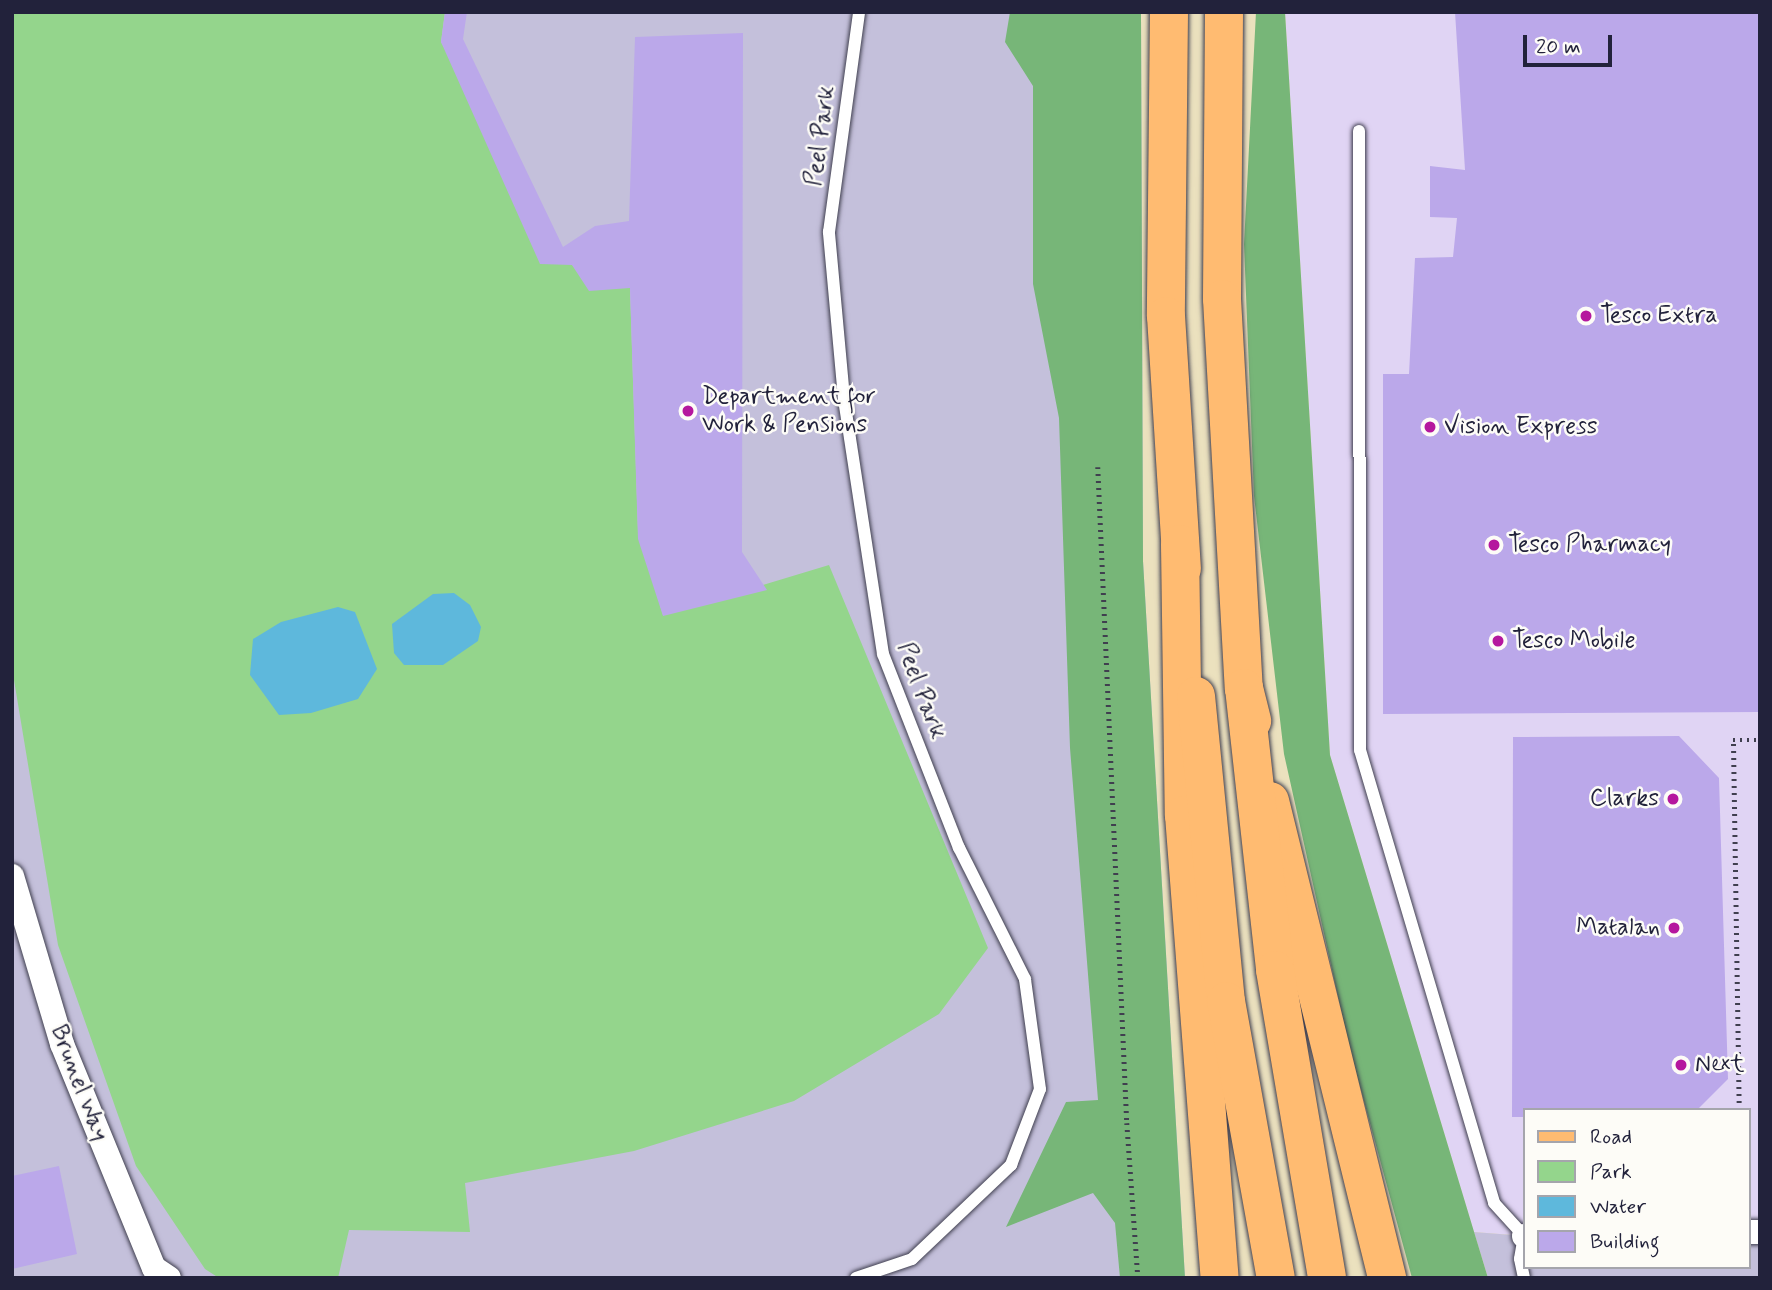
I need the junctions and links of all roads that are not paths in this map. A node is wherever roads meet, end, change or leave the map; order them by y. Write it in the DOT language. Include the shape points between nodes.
graph roads {
  1 [pos="859,12"];
  2 [pos="1169,12"];
  3 [pos="1224,12"];
  4 [pos="1359,131"];
  5 [pos="1180,544"];
  6 [pos="1244,688"];
  7 [pos="12,876"];
  8 [pos="1524,1235"];
  9 [pos="1524,1241"];
  10 [pos="169,1278"];
  11 [pos="856,1278"];
  12 [pos="1220,1278"];
  13 [pos="1276,1278"];
  14 [pos="1326,1278"];
  15 [pos="1387,1278"];
  16 [pos="1524,1278"];
  1 -- 11 [label="lane, Peel Park" via="829,232 844,398 883,654 960,848 1025,979 1041,1088 1011,1165 912,1258"];
  2 -- 5 [label="main road" via="1166,316"];
  3 -- 6 [label="main road" via="1222,299"];
  4 -- 8 [label="lane" via="1360,750 1494,1203"];
  5 -- 12 [label="main road" via="1184,828"];
  5 -- 13 [label="main road" via="1226,1001"];
  6 -- 14 [label="main road" via="1275,970"];
  6 -- 15 [label="main road" via="1312,988"];
  7 -- 10 [label="street, Brunel Way" via="62,1044 155,1268"];
  9 -- 16 [label="lane" via="1520,1259"];
}
